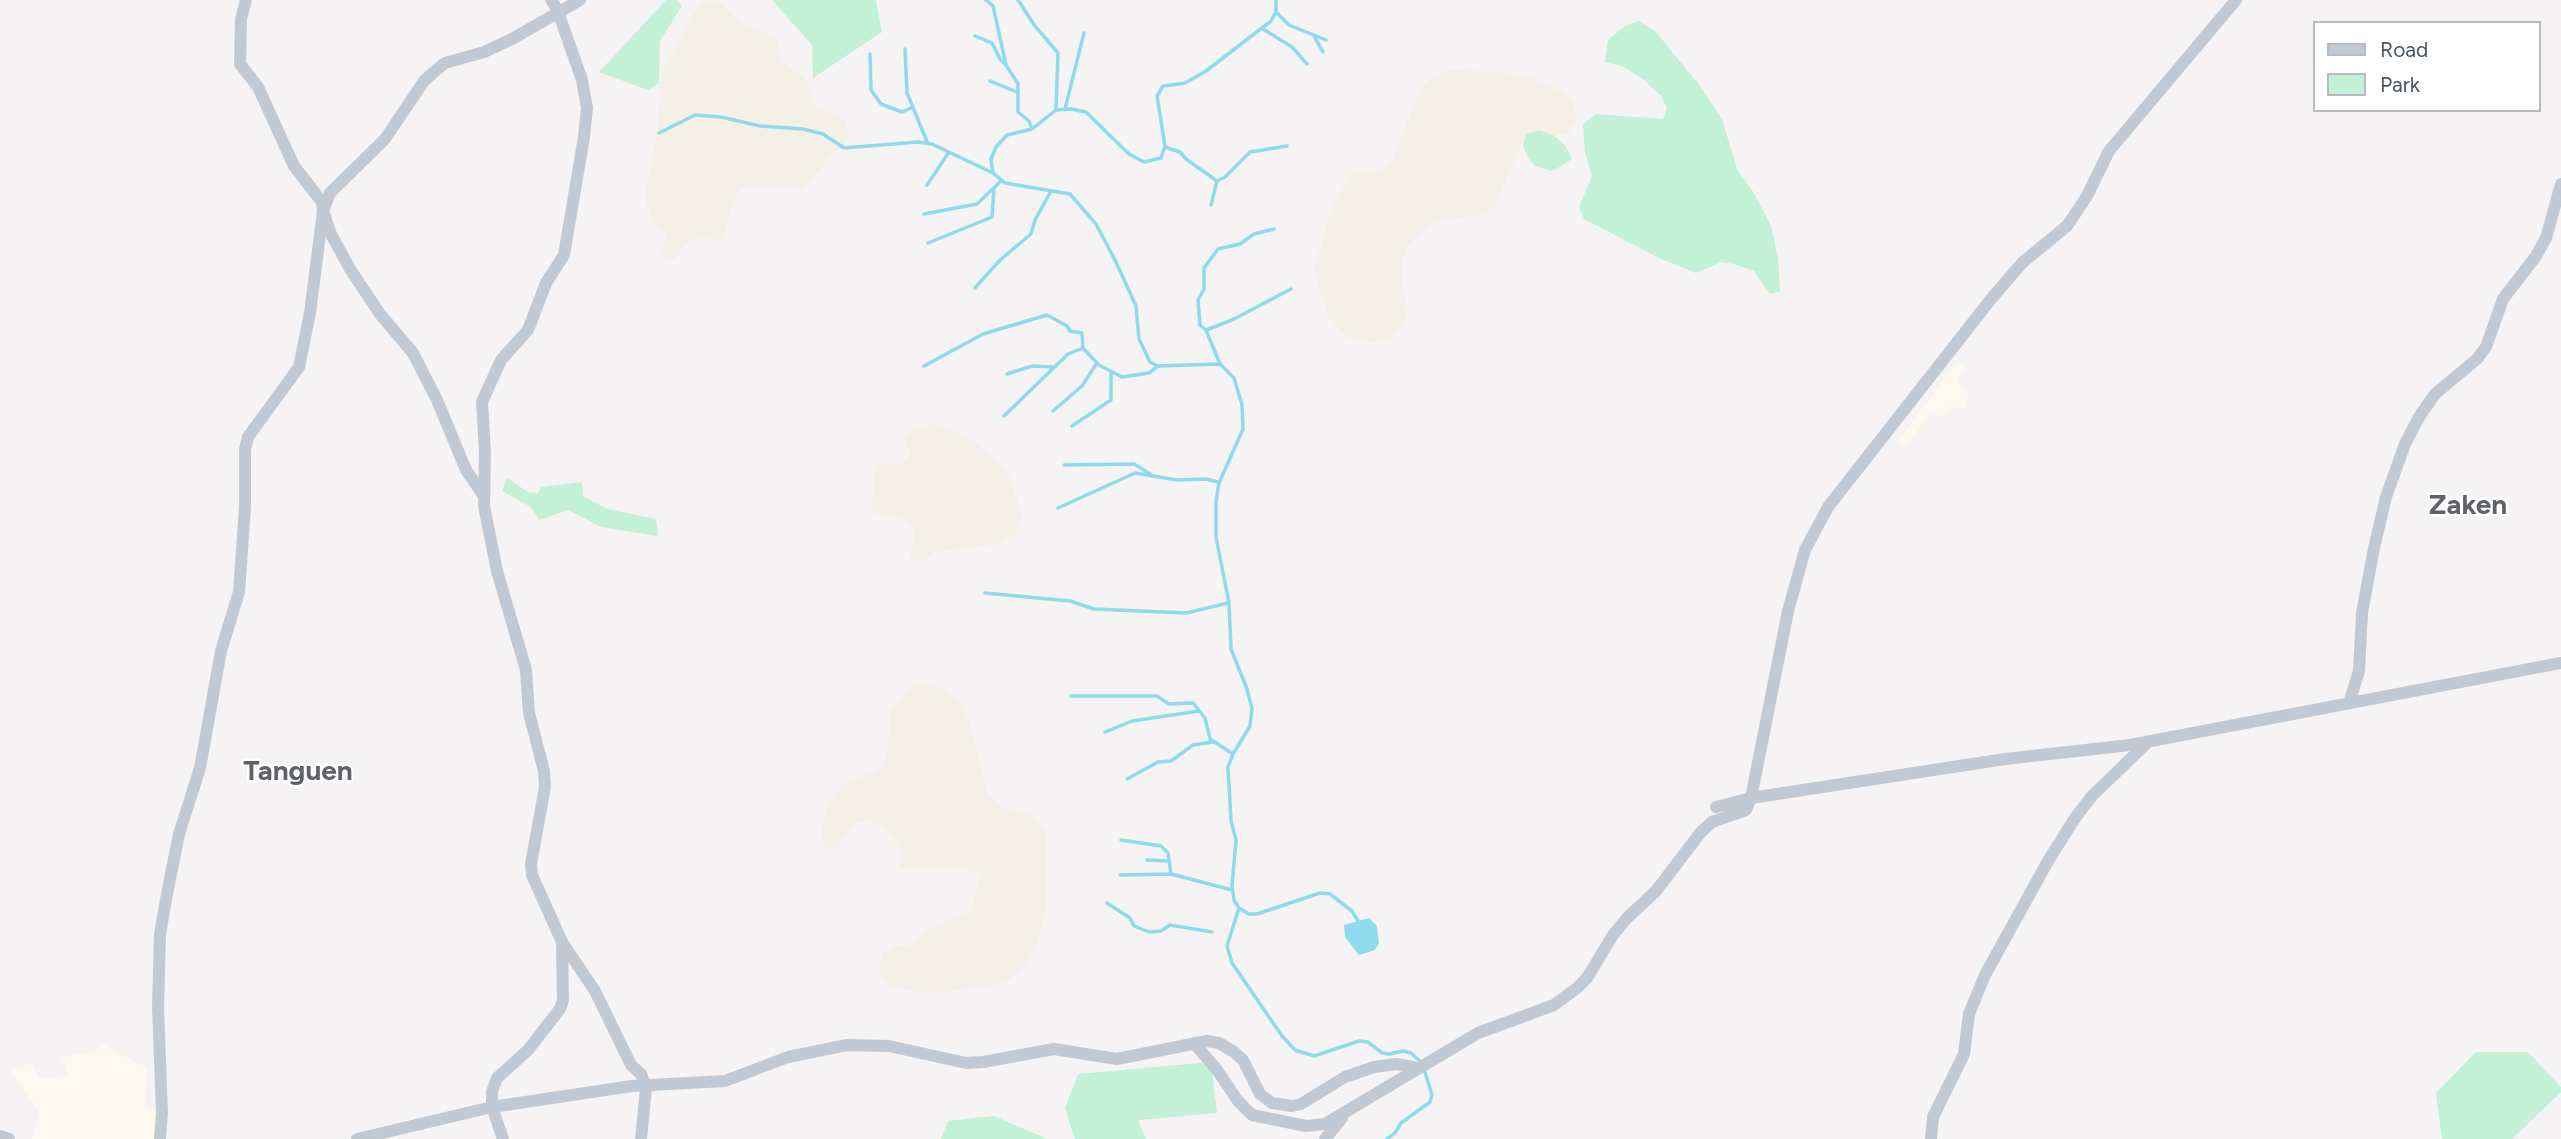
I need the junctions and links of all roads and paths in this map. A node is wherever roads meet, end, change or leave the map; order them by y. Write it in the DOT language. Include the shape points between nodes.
graph roads {
  1 [pos="246,0"];
  2 [pos="551,0"];
  3 [pos="580,0"];
  4 [pos="2236,0"];
  5 [pos="559,13"];
  6 [pos="2561,184"];
  7 [pos="323,211"];
  8 [pos="484,496"];
  9 [pos="2561,663"];
  10 [pos="2350,703"];
  11 [pos="2149,741"];
  12 [pos="1751,799"];
  13 [pos="1716,807"];
  14 [pos="562,942"];
  15 [pos="1194,1043"];
  16 [pos="1418,1069"];
  17 [pos="645,1085"];
  18 [pos="492,1107"];
  19 [pos="1346,1112"];
  20 [pos="0,1136"];
  21 [pos="9,1139"];
  22 [pos="160,1139"];
  23 [pos="357,1139"];
  24 [pos="503,1139"];
  25 [pos="641,1139"];
  26 [pos="1325,1139"];
  27 [pos="1931,1139"];
  1 -- 7 [label="street" via="240,64 258,87 294,166 322,202"];
  2 -- 5 [label="street"];
  3 -- 5 [label="street"];
  4 -- 12 [label="street" via="2109,151 2067,226 2023,262 1991,299 1828,507 1805,550 1788,611"];
  5 -- 7 [label="street" via="484,52 445,63 435,71 385,139 330,193"];
  5 -- 8 [label="street" via="582,80 587,108 584,137 564,255 546,283 527,330 501,360 482,402"];
  6 -- 10 [label="street" via="2546,238 2503,299 2486,346 2435,394 2405,444 2374,548 2362,613 2359,671"];
  7 -- 8 [label="street" via="350,269 413,353 466,470"];
  7 -- 22 [label="street" via="299,367 248,438 239,592 221,651 200,768 179,834 167,894 160,934"];
  8 -- 14 [label="street" via="497,571 526,670 530,713 544,771 532,875"];
  9 -- 10 [label="street"];
  10 -- 11 [label="street"];
  11 -- 12 [label="street"];
  11 -- 27 [label="street" via="2075,818 1990,965 1969,1014 1964,1054 1933,1117"];
  12 -- 13 [label="street"];
  12 -- 16 [label="street" via="1746,810 1713,822 1702,832 1656,891 1613,935 1577,988 1554,1004 1478,1034"];
  14 -- 17 [label="street" via="595,991"];
  14 -- 18 [label="street" via="560,1009 497,1078"];
  15 -- 16 [label="street" via="1219,1043 1234,1052 1260,1094 1281,1106 1301,1104 1345,1077 1374,1067 1396,1064"];
  15 -- 17 [label="street" via="1117,1059 1054,1049 966,1063 889,1046 847,1045 788,1057 725,1081"];
  15 -- 19 [label="street" via="1252,1115 1306,1126 1325,1124"];
  16 -- 19 [label="street"];
  17 -- 18 [label="street"];
  17 -- 25 [label="street"];
  18 -- 23 [label="street"];
  18 -- 24 [label="street"];
  19 -- 26 [label="street"];
  20 -- 21 [label="street"];
}
